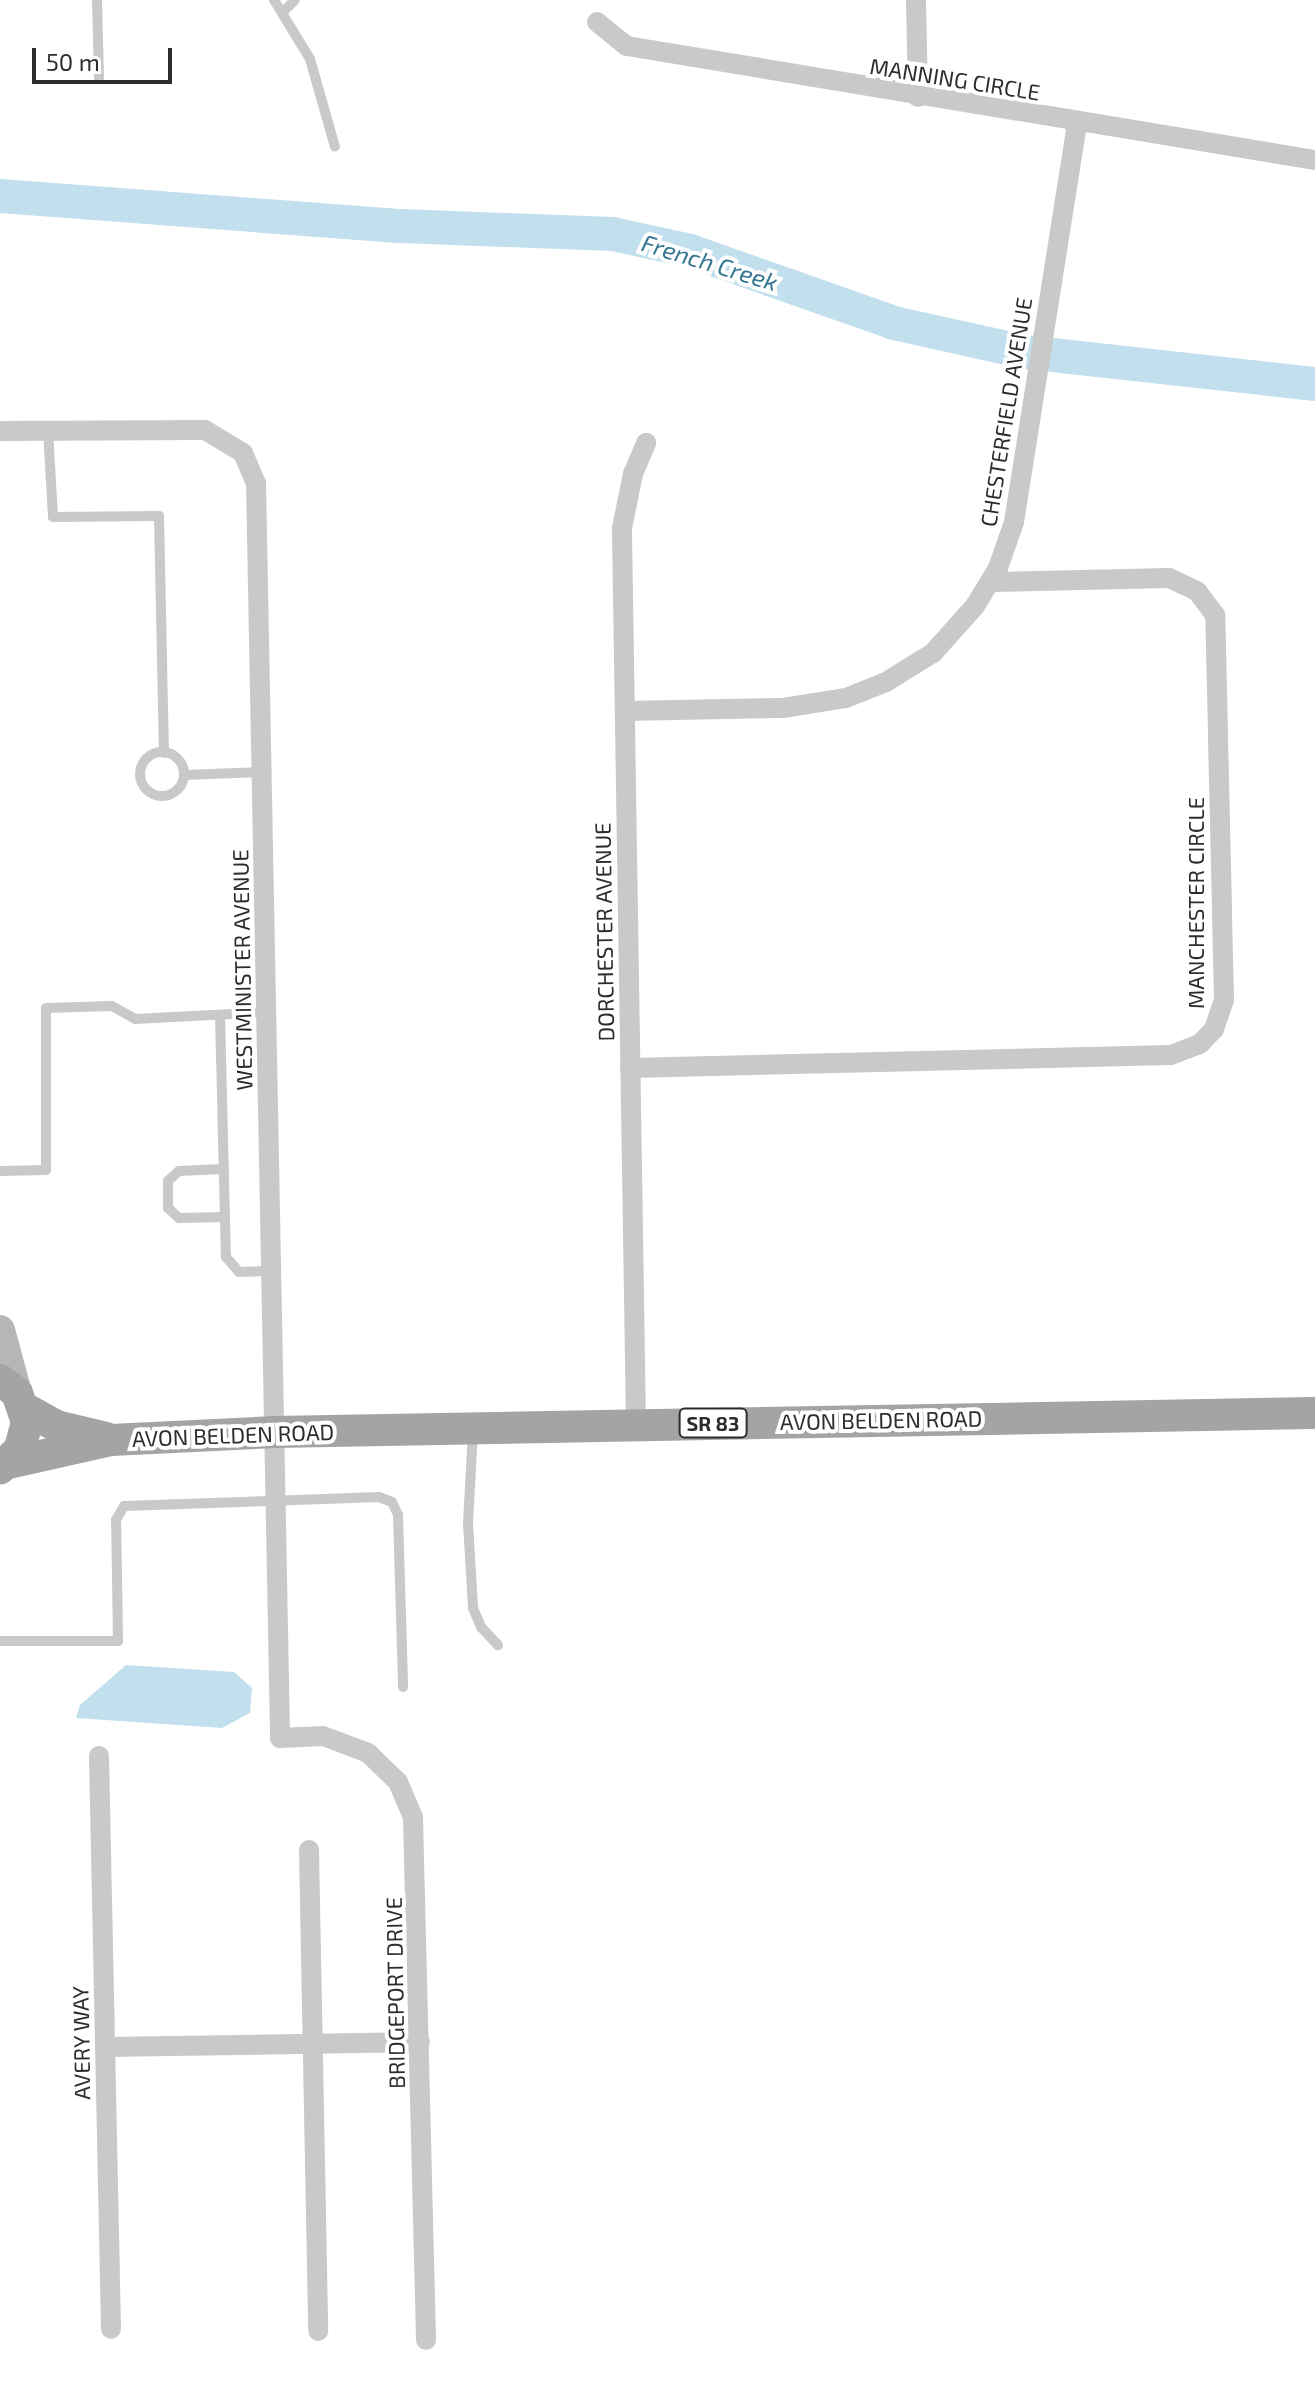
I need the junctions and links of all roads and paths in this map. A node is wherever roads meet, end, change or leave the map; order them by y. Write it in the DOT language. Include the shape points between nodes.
graph roads {
  1 [pos="97,0"];
  2 [pos="274,0"];
  3 [pos="295,0"];
  4 [pos="916,0"];
  5 [pos="282,13"];
  6 [pos="597,22"];
  7 [pos="99,78"];
  8 [pos="918,97"];
  9 [pos="1077,123"];
  10 [pos="335,147"];
  11 [pos="1315,160"];
  12 [pos="48,430"];
  13 [pos="0,431"];
  14 [pos="646,443"];
  15 [pos="991,582"];
  16 [pos="625,711"];
  17 [pos="164,753"];
  18 [pos="263,772"];
  19 [pos="184,775"];
  20 [pos="267,1012"];
  21 [pos="220,1015"];
  22 [pos="630,1068"];
  23 [pos="224,1169"];
  24 [pos="0,1171"];
  25 [pos="225,1217"];
  26 [pos="272,1271"];
  27 [pos="0,1330"];
  28 [pos="14,1394"];
  29 [pos="1315,1413"];
  30 [pos="636,1424"];
  31 [pos="473,1428"];
  32 [pos="275,1432"];
  33 [pos="111,1440"];
  34 [pos="5,1465"];
  35 [pos="277,1499"];
  36 [pos="0,1641"];
  37 [pos="498,1645"];
  38 [pos="403,1687"];
  39 [pos="280,1738"];
  40 [pos="99,1756"];
  41 [pos="309,1850"];
  42 [pos="420,2042"];
  43 [pos="313,2044"];
  44 [pos="105,2047"];
  45 [pos="111,2329"];
  46 [pos="318,2331"];
  47 [pos="426,2340"];
  1 -- 7 [label="lane"];
  2 -- 5 [label="lane"];
  3 -- 5 [label="lane"];
  4 -- 8 [label="street"];
  5 -- 10 [label="lane" via="310,59"];
  6 -- 8 [label="street, MANNING CIRCLE" via="627,46"];
  8 -- 9 [label="street, MANNING CIRCLE"];
  9 -- 11 [label="street, MANNING CIRCLE"];
  9 -- 15 [label="street, CHESTERFIELD AVENUE" via="1014,522"];
  12 -- 13 [label="street, WESTMINISTER AVENUE"];
  12 -- 17 [label="lane" via="53,517 159,516"];
  12 -- 18 [label="street, WESTMINISTER AVENUE" via="188,428 219,436 243,453 258,497"];
  14 -- 16 [label="street, DORCHESTER AVENUE" via="633,474 622,528"];
  15 -- 16 [label="street, CHESTERFIELD AVENUE" via="933,653 867,691 804,706"];
  15 -- 22 [label="street, MANCHESTER CIRCLE" via="1169,578 1197,591 1215,615 1224,1000 1214,1029 1200,1044 1171,1055"];
  16 -- 22 [label="street, DORCHESTER AVENUE"];
  17 -- 19 [label="lane" via="179,760"];
  17 -- 19 [label="lane" via="153,754 142,764 140,779 147,791 169,796"];
  18 -- 19 [label="lane"];
  18 -- 20 [label="street, WESTMINISTER AVENUE"];
  20 -- 21 [label="lane"];
  20 -- 26 [label="street, WESTMINISTER AVENUE"];
  21 -- 23 [label="lane"];
  21 -- 24 [label="lane" via="135,1019 112,1006 46,1008 46,1170"];
  22 -- 30 [label="street, DORCHESTER AVENUE"];
  23 -- 25 [label="lane"];
  23 -- 25 [label="lane" via="179,1171 168,1181 168,1208 179,1218"];
  25 -- 26 [label="lane" via="226,1257 239,1272"];
  26 -- 32 [label="street, WESTMINISTER AVENUE"];
  27 -- 28 [label="street"];
  28 -- 33 [label="main road, AVON BELDEN ROAD / SR 83" via="56,1426"];
  28 -- 34 [label="main road" via="26,1436"];
  29 -- 30 [label="main road, AVON BELDEN ROAD / SR 83"];
  30 -- 31 [label="main road, AVON BELDEN ROAD / SR 83"];
  31 -- 32 [label="main road, AVON BELDEN ROAD / SR 83"];
  31 -- 37 [label="lane" via="468,1523 473,1608"];
  32 -- 33 [label="main road, AVON BELDEN ROAD / SR 83"];
  32 -- 35 [label="street, WESTMINISTER AVENUE"];
  33 -- 34 [label="main road, AVON BELDEN ROAD / SR 83"];
  35 -- 36 [label="lane" via="124,1506 116,1520 118,1641"];
  35 -- 38 [label="lane" via="379,1497 392,1502 398,1515"];
  35 -- 39 [label="street, WESTMINISTER AVENUE"];
  39 -- 42 [label="street, BRIDGEPORT DRIVE" via="312,1734 355,1746 377,1760 405,1794 416,1836"];
  40 -- 44 [label="street, AVERY WAY"];
  41 -- 43 [label="street"];
  42 -- 43 [label="street"];
  42 -- 47 [label="street, BRIDGEPORT DRIVE"];
  43 -- 44 [label="street"];
  43 -- 46 [label="street"];
  44 -- 45 [label="street, AVERY WAY"];
}
